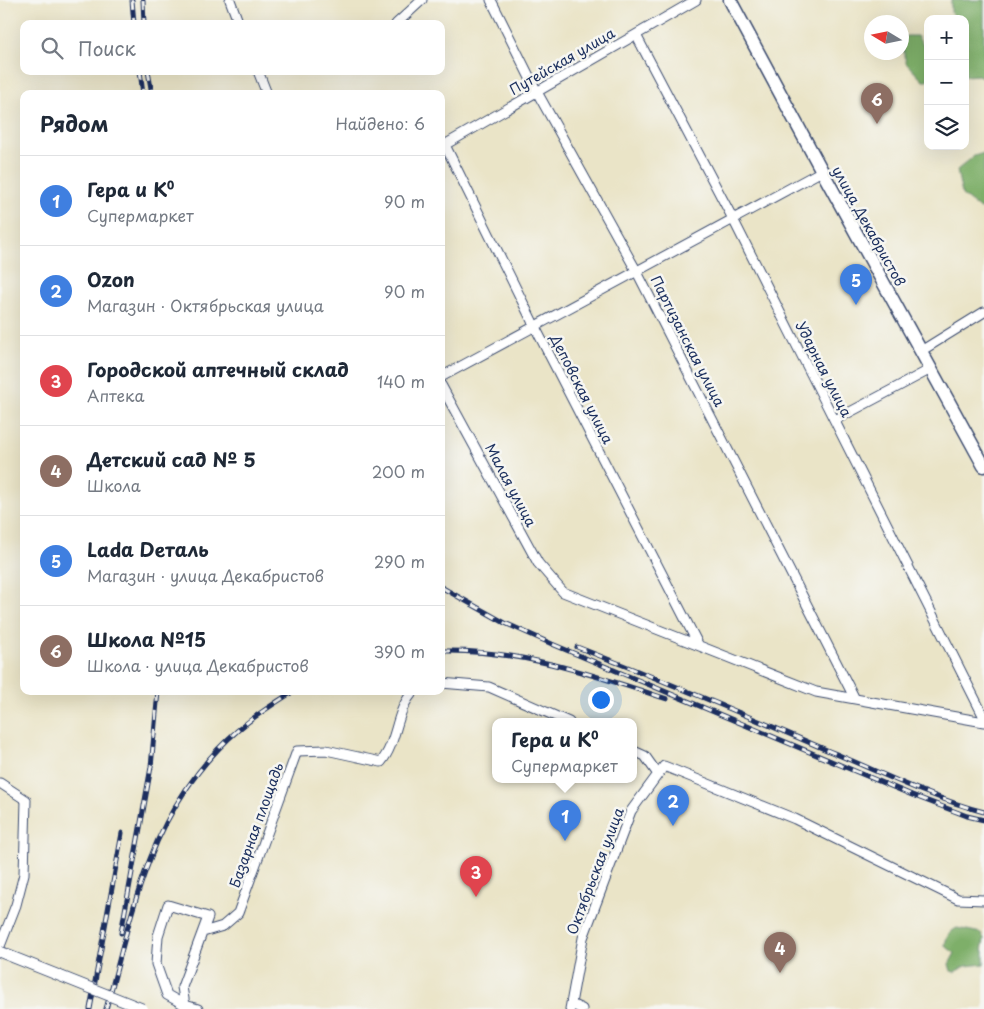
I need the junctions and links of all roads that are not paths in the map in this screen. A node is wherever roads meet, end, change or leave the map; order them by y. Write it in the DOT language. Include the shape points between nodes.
graph roads {
  1 [pos="230,0"];
  2 [pos="422,0"];
  3 [pos="491,0"];
  4 [pos="696,0"];
  5 [pos="730,0"];
  6 [pos="238,20"];
  7 [pos="400,20"];
  8 [pos="636,35"];
  9 [pos="260,75"];
  10 [pos="265,90"];
  11 [pos="537,92"];
  12 [pos="445,145"];
  13 [pos="445,150"];
  14 [pos="822,171"];
  15 [pos="733,219"];
  16 [pos="637,272"];
  17 [pos="984,312"];
  18 [pos="535,327"];
  19 [pos="921,351"];
  20 [pos="931,369"];
  21 [pos="445,375"];
  22 [pos="445,392"];
  23 [pos="835,420"];
  24 [pos="984,466"];
  25 [pos="698,644"];
  26 [pos="445,683"];
  27 [pos="411,695"];
  28 [pos="855,698"];
  29 [pos="984,717"];
  30 [pos="560,718"];
  31 [pos="984,722"];
  32 [pos="637,752"];
  33 [pos="658,773"];
  34 [pos="0,783"];
  35 [pos="984,900"];
  36 [pos="203,932"];
  37 [pos="1,946"];
  38 [pos="570,1006"];
  39 [pos="185,1007"];
  40 [pos="143,1009"];
  41 [pos="198,1009"];
  42 [pos="582,1009"];
  1 -- 6 [label="street"];
  2 -- 7 [label="street"];
  3 -- 11 [label="street, Партизанская улица"];
  4 -- 8 [label="street, Путейская улица"];
  5 -- 14 [label="main road, улица Декабристов"];
  8 -- 11 [label="street, Путейская улица"];
  8 -- 15 [label="street, Ударная улица"];
  9 -- 10 [label="street"];
  11 -- 12 [label="street, Путейская улица"];
  11 -- 16 [label="street, Партизанская улица"];
  13 -- 18 [label="street, Деповская улица"];
  14 -- 15 [label="street"];
  14 -- 19 [label="main road, улица Декабристов"];
  15 -- 16 [label="street"];
  15 -- 23 [label="street, Ударная улица"];
  16 -- 18 [label="street"];
  16 -- 28 [label="street, Партизанская улица"];
  17 -- 19 [label="street"];
  18 -- 21 [label="street"];
  18 -- 25 [label="street, Деповская улица"];
  19 -- 20 [label="main road, улица Декабристов"];
  20 -- 23 [label="street"];
  20 -- 24 [label="main road, улица Декабристов"];
  22 -- 25 [label="street, Малая улица" via="538,563 564,592"];
  23 -- 29 [label="street, Ударная улица"];
  25 -- 28 [label="street" via="816,692"];
  26 -- 30 [label="street" via="489,687"];
  27 -- 36 [label="street, Базарная площадь" via="404,706 387,754 380,762 326,750 297,751 238,913 222,926"];
  28 -- 31 [label="street"];
  32 -- 33 [label="street" via="646,756"];
  33 -- 35 [label="street" via="664,766 677,771 795,819 958,899"];
  33 -- 38 [label="street, Октябрьская улица" via="631,811 620,839 583,938"];
  34 -- 37 [label="street" via="26,800 24,874"];
  36 -- 39 [label="street" via="182,987"];
  36 -- 39 [label="street" via="208,917 168,904 158,936 156,964 167,995"];
  37 -- 40 [label="street, bridge"];
  38 -- 42 [label="street"];
  39 -- 41 [label="street"];
}
